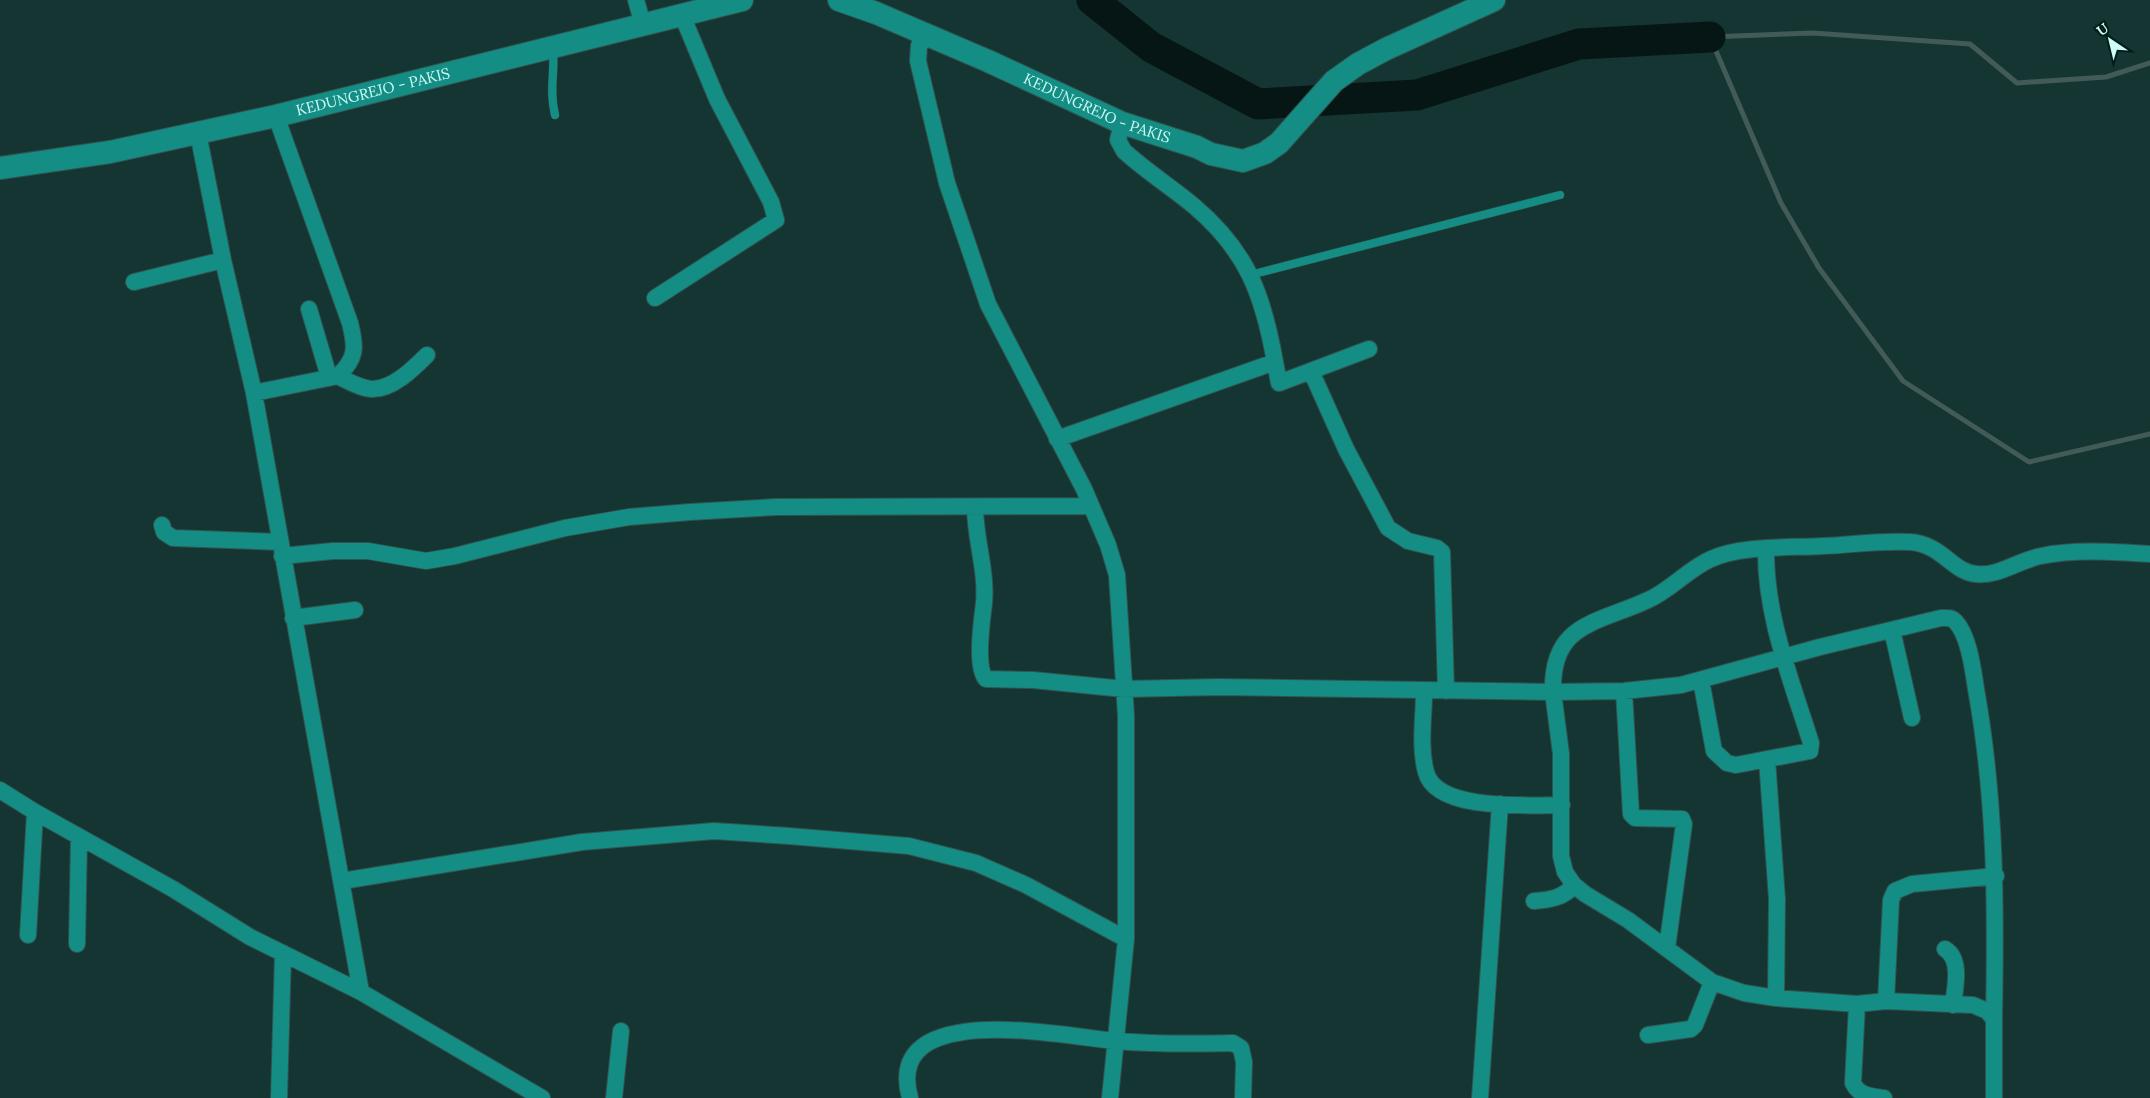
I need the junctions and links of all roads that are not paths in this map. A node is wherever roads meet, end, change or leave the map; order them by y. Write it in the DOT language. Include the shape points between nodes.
graph roads {
  1 [pos="636,0"];
  2 [pos="742,0"];
  3 [pos="839,0"];
  4 [pos="1494,0"];
  5 [pos="694,8"];
  6 [pos="643,25"];
  7 [pos="928,36"];
  8 [pos="552,47"];
  9 [pos="555,115"];
  10 [pos="276,116"];
  11 [pos="1122,122"];
  12 [pos="198,133"];
  13 [pos="0,168"];
  14 [pos="1560,195"];
  15 [pos="223,260"];
  16 [pos="1250,275"];
  17 [pos="134,282"];
  18 [pos="654,298"];
  19 [pos="309,309"];
  20 [pos="1369,349"];
  21 [pos="427,355"];
  22 [pos="1274,362"];
  23 [pos="1311,371"];
  24 [pos="333,377"];
  25 [pos="254,393"];
  26 [pos="1057,439"];
  27 [pos="1088,498"];
  28 [pos="975,507"];
  29 [pos="162,525"];
  30 [pos="282,549"];
  31 [pos="1766,549"];
  32 [pos="2150,554"];
  33 [pos="355,610"];
  34 [pos="293,618"];
  35 [pos="1892,630"];
  36 [pos="1784,657"];
  37 [pos="1701,680"];
  38 [pos="1124,689"];
  39 [pos="1446,691"];
  40 [pos="1624,691"];
  41 [pos="1424,692"];
  42 [pos="1553,692"];
  43 [pos="1912,718"];
  44 [pos="1767,759"];
  45 [pos="0,790"];
  46 [pos="1500,804"];
  47 [pos="1562,805"];
  48 [pos="35,812"];
  49 [pos="79,838"];
  50 [pos="1996,876"];
  51 [pos="342,881"];
  52 [pos="1574,885"];
  53 [pos="1534,901"];
  54 [pos="28,935"];
  55 [pos="1126,939"];
  56 [pos="77,944"];
  57 [pos="1667,948"];
  58 [pos="1945,949"];
  59 [pos="283,953"];
  60 [pos="1712,982"];
  61 [pos="361,992"];
  62 [pos="1776,998"];
  63 [pos="1886,1001"];
  64 [pos="1857,1004"];
  65 [pos="1953,1005"];
  66 [pos="1994,1019"];
  67 [pos="621,1031"];
  68 [pos="1648,1035"];
  69 [pos="1117,1041"];
  70 [pos="279,1098"];
  71 [pos="542,1098"];
  72 [pos="614,1098"];
  73 [pos="910,1098"];
  74 [pos="1110,1098"];
  75 [pos="1243,1098"];
  76 [pos="1480,1098"];
  77 [pos="1884,1098"];
  78 [pos="1994,1098"];
  1 -- 6 [label="street"];
  2 -- 5 [label="main road, KEDUNGREJO - PAKIS"];
  3 -- 7 [label="main road, KEDUNGREJO - PAKIS"];
  4 -- 11 [label="main road, KEDUNGREJO - PAKIS" via="1386,49 1334,81 1279,143 1265,153 1243,161 1211,154"];
  5 -- 6 [label="main road, KEDUNGREJO - PAKIS"];
  5 -- 18 [label="street" via="717,99 771,202 776,220"];
  6 -- 8 [label="main road, KEDUNGREJO - PAKIS"];
  7 -- 11 [label="main road, KEDUNGREJO - PAKIS"];
  7 -- 26 [label="street" via="919,45 918,61 957,216 988,304"];
  8 -- 9 [label="lane" via="554,65 550,87"];
  8 -- 10 [label="main road, KEDUNGREJO - PAKIS"];
  10 -- 12 [label="main road, KEDUNGREJO - PAKIS"];
  10 -- 24 [label="street" via="350,322 355,350 346,368"];
  11 -- 16 [label="street" via="1118,140 1124,151 1193,205 1218,229 1238,252"];
  12 -- 13 [label="main road, KEDUNGREJO - PAKIS" via="110,152"];
  12 -- 15 [label="street"];
  14 -- 16 [label="lane"];
  15 -- 17 [label="street"];
  15 -- 25 [label="street"];
  16 -- 22 [label="street" via="1269,328"];
  19 -- 24 [label="street"];
  20 -- 23 [label="street"];
  21 -- 24 [label="street" via="401,377 378,388"];
  22 -- 23 [label="street" via="1279,383"];
  22 -- 26 [label="street"];
  23 -- 39 [label="street" via="1343,442 1388,528 1408,541 1442,552"];
  24 -- 25 [label="street"];
  25 -- 30 [label="street"];
  26 -- 27 [label="street"];
  27 -- 28 [label="street"];
  27 -- 38 [label="street" via="1117,575"];
  28 -- 30 [label="street" via="776,507 629,517 565,528 426,561 368,551"];
  28 -- 38 [label="street" via="984,583 980,630 984,677 994,681 1033,680"];
  29 -- 30 [label="street" via="164,532 173,538"];
  30 -- 34 [label="street"];
  31 -- 32 [label="street" via="1916,542 1932,547 1958,567 1976,574 1988,574 2042,555 2087,552"];
  31 -- 36 [label="street" via="1771,612"];
  31 -- 42 [label="street" via="1724,554 1711,559 1654,598 1584,627 1562,643 1554,663"];
  33 -- 34 [label="street"];
  34 -- 51 [label="street"];
  35 -- 36 [label="street"];
  35 -- 43 [label="street"];
  35 -- 50 [label="street" via="1951,618 1962,632 1971,657 1985,739"];
  36 -- 37 [label="street"];
  36 -- 44 [label="street" via="1811,743 1810,751"];
  37 -- 40 [label="street"];
  37 -- 44 [label="street" via="1714,751 1718,757 1736,765"];
  38 -- 41 [label="street" via="1219,687"];
  38 -- 55 [label="street"];
  39 -- 41 [label="street"];
  39 -- 42 [label="street"];
  40 -- 42 [label="street"];
  40 -- 57 [label="street" via="1631,814 1635,818 1682,819 1684,824"];
  41 -- 46 [label="street" via="1424,760 1426,774 1433,785 1448,796"];
  42 -- 47 [label="street" via="1561,754"];
  44 -- 62 [label="street" via="1777,899"];
  45 -- 48 [label="street"];
  46 -- 47 [label="street"];
  46 -- 76 [label="street"];
  47 -- 52 [label="street" via="1562,864"];
  48 -- 49 [label="street"];
  48 -- 54 [label="street"];
  49 -- 56 [label="street"];
  49 -- 59 [label="street"];
  50 -- 63 [label="street" via="1912,884 1895,891"];
  50 -- 66 [label="street"];
  51 -- 55 [label="street" via="600,840 714,831 789,836 909,846 945,853 1026,885"];
  51 -- 61 [label="street"];
  52 -- 53 [label="street" via="1555,898"];
  52 -- 57 [label="street"];
  55 -- 69 [label="street"];
  57 -- 60 [label="street"];
  58 -- 65 [label="street" via="1952,955 1956,970"];
  59 -- 61 [label="street"];
  59 -- 70 [label="street"];
  60 -- 62 [label="street" via="1744,993"];
  60 -- 68 [label="street" via="1696,1025 1691,1029"];
  61 -- 71 [label="street"];
  62 -- 64 [label="street"];
  63 -- 64 [label="street"];
  63 -- 65 [label="street"];
  64 -- 77 [label="street" via="1856,1090"];
  65 -- 66 [label="street" via="1973,1005 1987,1011"];
  66 -- 78 [label="street"];
  67 -- 72 [label="street"];
  69 -- 73 [label="street" via="1005,1029 941,1036 932,1039 916,1053 906,1079"];
  69 -- 74 [label="street"];
  69 -- 75 [label="street" via="1233,1043 1241,1048 1244,1062"];
}
